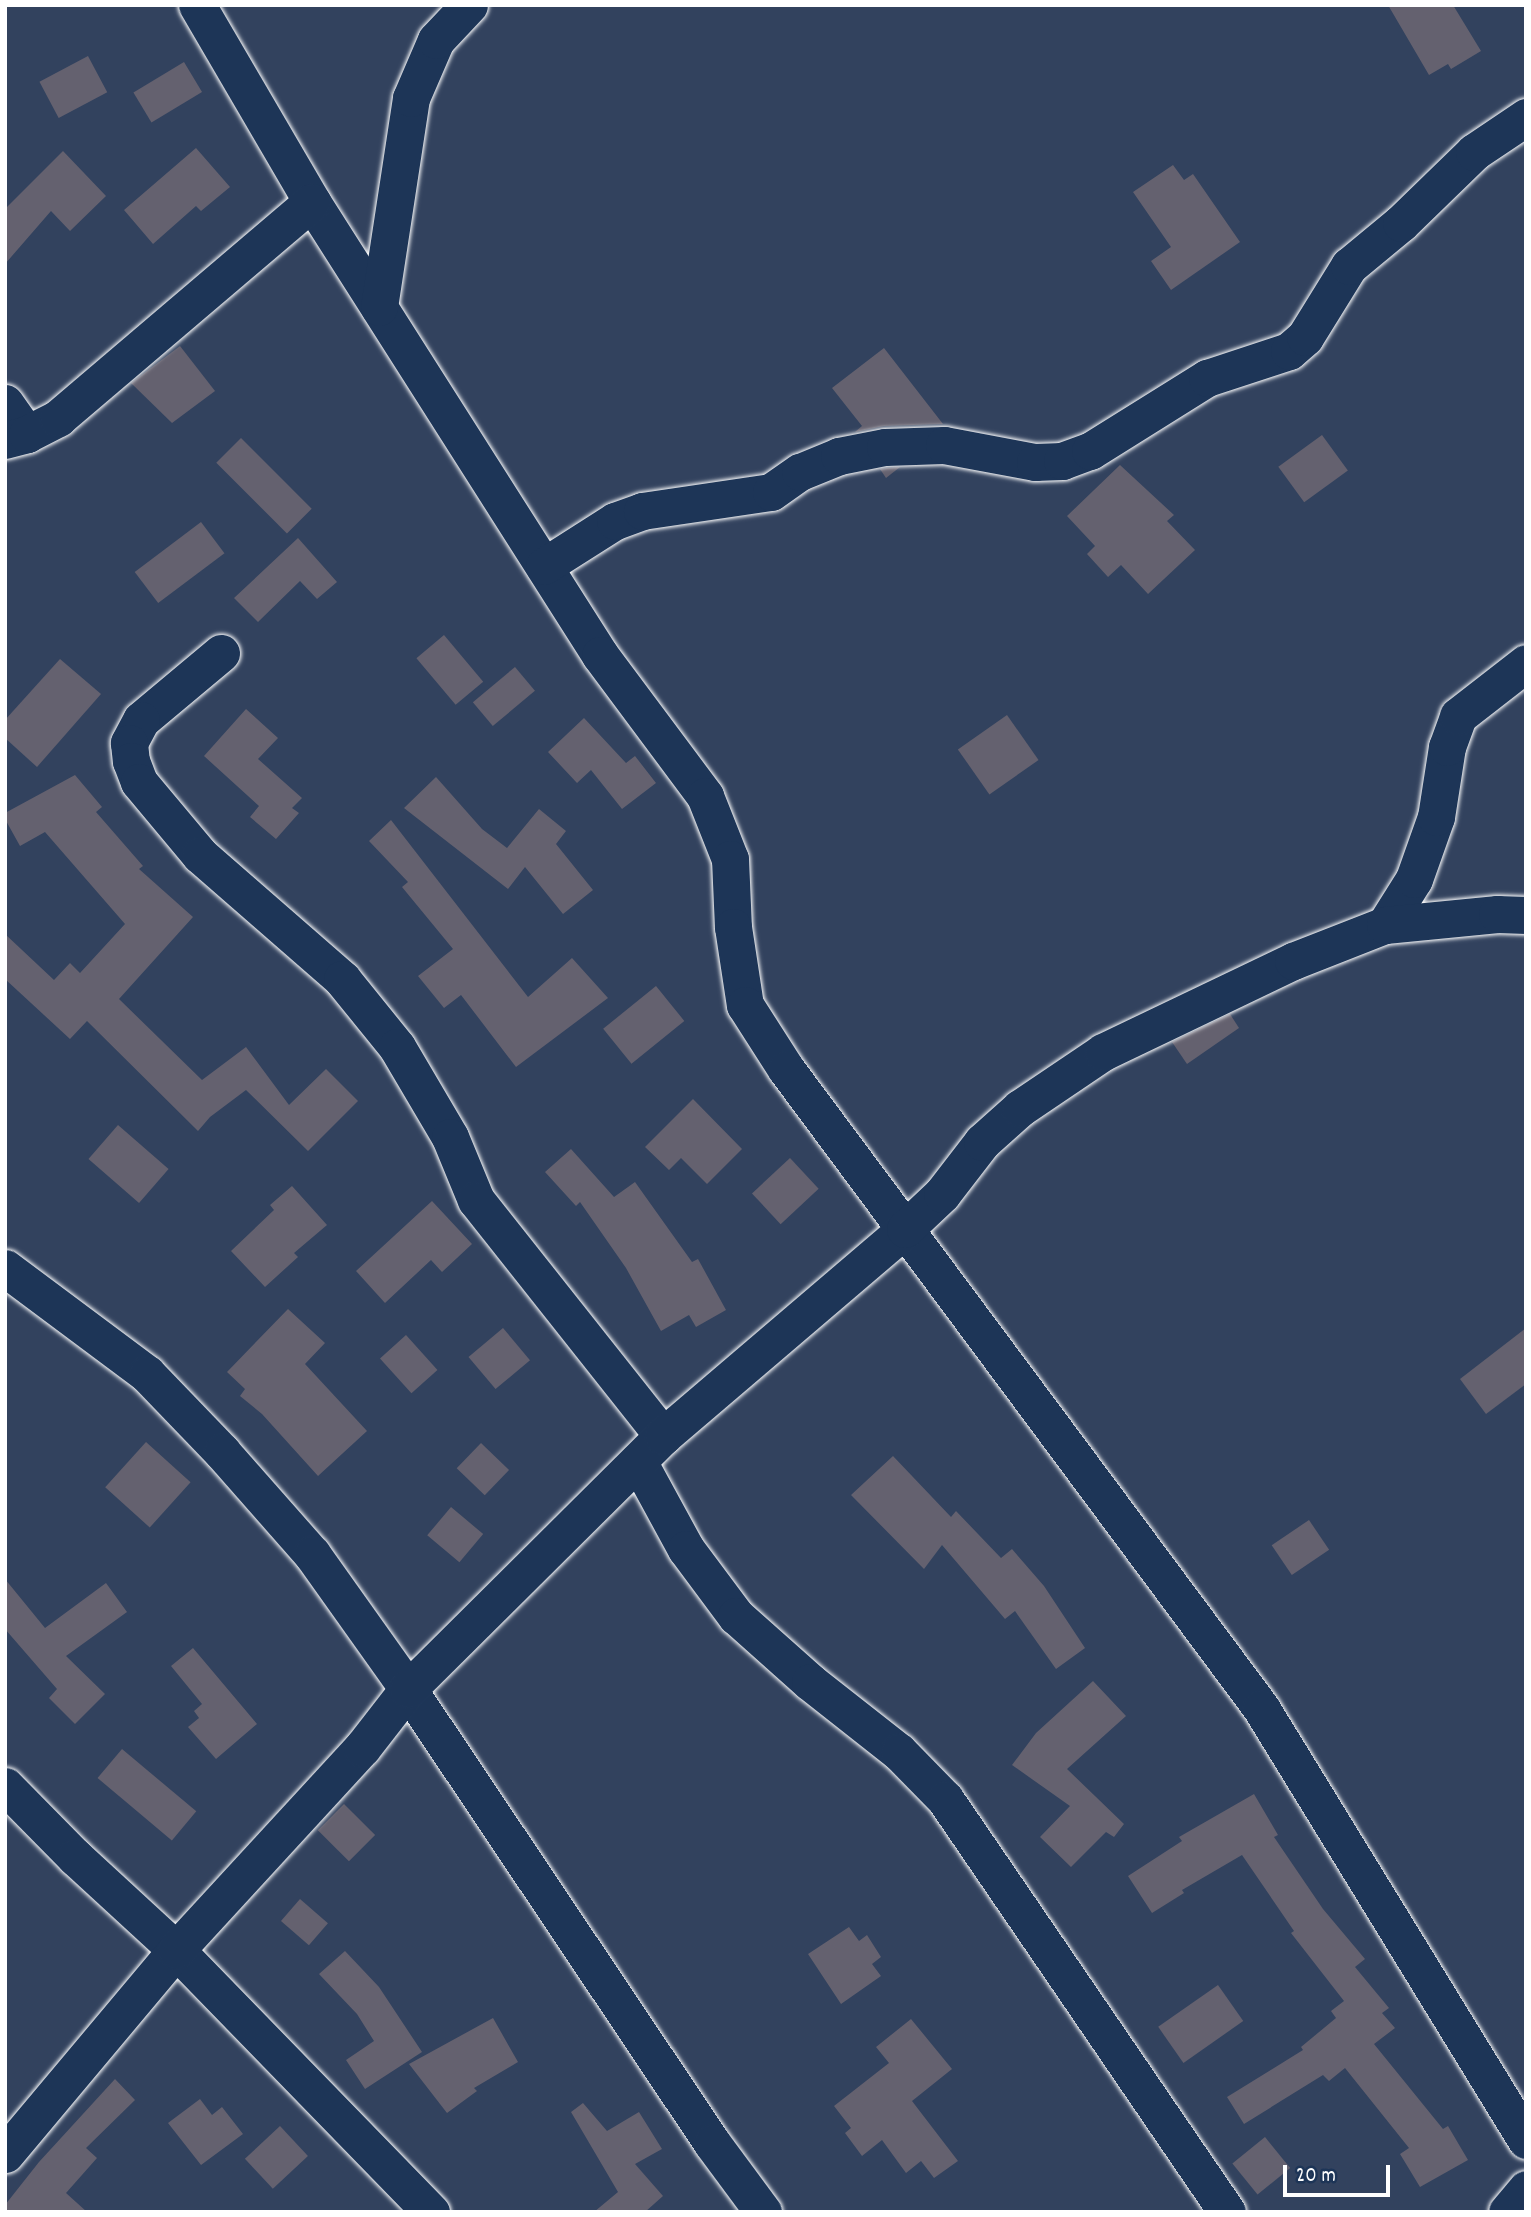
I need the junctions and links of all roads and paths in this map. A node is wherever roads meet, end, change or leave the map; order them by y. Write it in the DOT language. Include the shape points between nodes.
graph roads {
  1 [pos="197,5"];
  2 [pos="469,5"];
  3 [pos="1526,117"];
  4 [pos="312,202"];
  5 [pos="379,307"];
  6 [pos="5,403"];
  7 [pos="16,437"];
  8 [pos="544,566"];
  9 [pos="221,653"];
  10 [pos="1526,663"];
  11 [pos="1526,915"];
  12 [pos="1384,925"];
  13 [pos="905,1229"];
  14 [pos="5,1268"];
  15 [pos="650,1448"];
  16 [pos="408,1689"];
  17 [pos="5,1786"];
  18 [pos="176,1950"];
  19 [pos="1526,2140"];
  20 [pos="5,2154"];
  21 [pos="1526,2189"];
  22 [pos="431,2212"];
  23 [pos="763,2212"];
  24 [pos="1227,2212"];
  25 [pos="1507,2212"];
  1 -- 4 [label="street"];
  2 -- 5 [label="street" via="436,40 411,98"];
  3 -- 8 [label="street" via="1474,152 1349,266 1305,337 1289,351 1208,378 1090,451 1062,461 1035,462 944,445 886,447 839,456 800,472 771,492 642,511 615,521"];
  4 -- 5 [label="street"];
  4 -- 7 [label="street" via="58,418"];
  5 -- 8 [label="street"];
  6 -- 7 [label="street"];
  8 -- 13 [label="street" via="600,655 705,796 730,859 733,927 746,1005 786,1069"];
  9 -- 15 [label="street" via="141,720 129,743 139,782 200,855 342,979 397,1047 450,1137 476,1200"];
  10 -- 12 [label="street" via="1458,716 1447,747 1436,817 1414,879"];
  11 -- 12 [label="street"];
  12 -- 13 [label="street" via="1293,961 1103,1052 1020,1108 982,1142 942,1194"];
  13 -- 15 [label="street"];
  13 -- 19 [label="street" via="1261,1708"];
  14 -- 16 [label="street" via="147,1374 222,1452 313,1554"];
  15 -- 16 [label="street"];
  15 -- 24 [label="street" via="686,1549 736,1616 810,1682 900,1752 945,1800"];
  16 -- 18 [label="street" via="362,1748"];
  16 -- 23 [label="street"];
  17 -- 18 [label="street"];
  18 -- 20 [label="street"];
  18 -- 22 [label="street"];
  21 -- 25 [label="street"];
}
